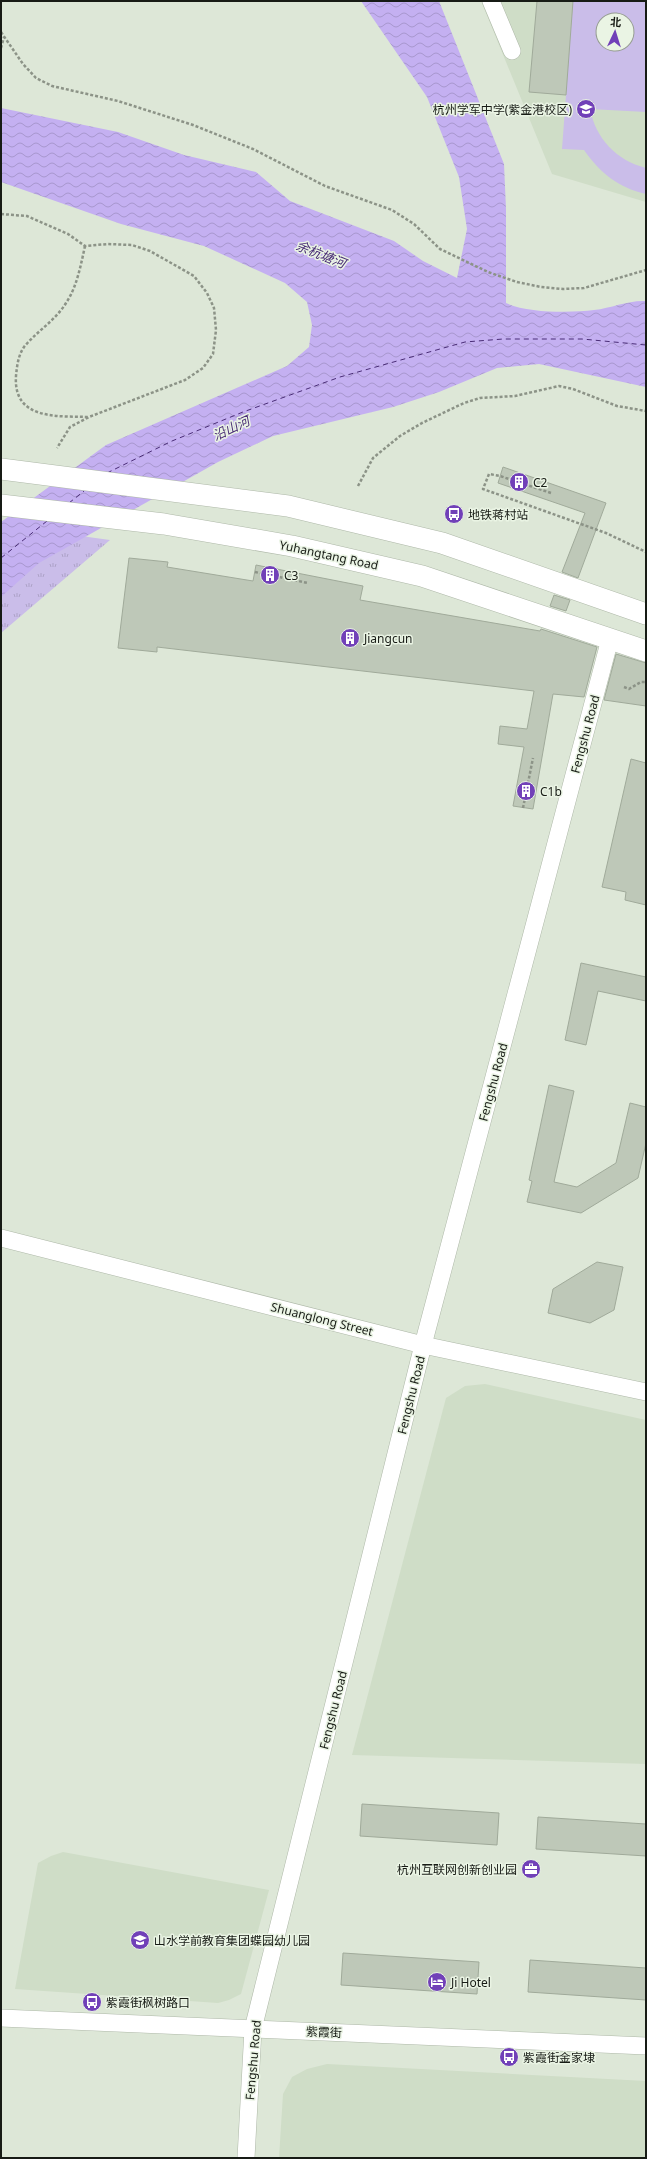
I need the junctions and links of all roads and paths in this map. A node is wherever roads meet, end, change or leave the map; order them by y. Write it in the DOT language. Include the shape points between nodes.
graph roads {
  1 [pos="491,1"];
  2 [pos="1,32"];
  3 [pos="4,37"];
  4 [pos="1,48"];
  5 [pos="512,51"];
  6 [pos="1,214"];
  7 [pos="85,246"];
  8 [pos="646,270"];
  9 [pos="646,411"];
  10 [pos="89,417"];
  11 [pos="58,448"];
  12 [pos="8,470"];
  13 [pos="358,486"];
  14 [pos="551,493"];
  15 [pos="1,505"];
  16 [pos="646,552"];
  17 [pos="255,572"];
  18 [pos="308,583"];
  19 [pos="646,614"];
  20 [pos="610,639"];
  21 [pos="646,651"];
  22 [pos="646,682"];
  23 [pos="624,687"];
  24 [pos="533,758"];
  25 [pos="523,808"];
  26 [pos="1,1238"];
  27 [pos="423,1345"];
  28 [pos="646,1392"];
  29 [pos="1,2018"];
  30 [pos="253,2029"];
  31 [pos="646,2046"];
  32 [pos="246,2158"];
  1 -- 5 [label="street"];
  2 -- 3 [label="path"];
  3 -- 4 [label="path"];
  3 -- 8 [label="path" via="36,78 52,86 118,101 193,125 253,149 325,186 392,210 414,224 440,249 517,282 541,287 584,288"];
  6 -- 7 [label="path" via="27,216 68,234"];
  7 -- 10 [label="path" via="81,266 67,302 24,348 17,362 16,382 19,397 29,409 47,416"];
  7 -- 10 [label="path" via="132,245 150,251 194,276 207,293 214,308 216,330 214,354 203,368 186,380"];
  9 -- 13 [label="path" via="618,406 573,388 559,386 515,396 474,400 422,423 400,436 372,458"];
  10 -- 11 [label="path" via="70,427"];
  12 -- 19 [label="main road" via="288,506 442,543"];
  14 -- 16 [label="path" via="489,474 483,489 606,533"];
  15 -- 20 [label="main road, Yuhangtang Road" via="164,524 292,546 422,576"];
  17 -- 18 [label="path"];
  20 -- 21 [label="main road, Yuhangtang Road"];
  20 -- 27 [label="street, Fengshu Road"];
  22 -- 23 [label="path" via="629,689"];
  24 -- 25 [label="path"];
  26 -- 27 [label="street, Shuanglong Street"];
  27 -- 28 [label="street, Shuanglong Street"];
  27 -- 30 [label="street, Fengshu Road"];
  29 -- 30 [label="street, 紫霞街"];
  30 -- 31 [label="street, 紫霞街"];
  30 -- 32 [label="street, Fengshu Road"];
}
